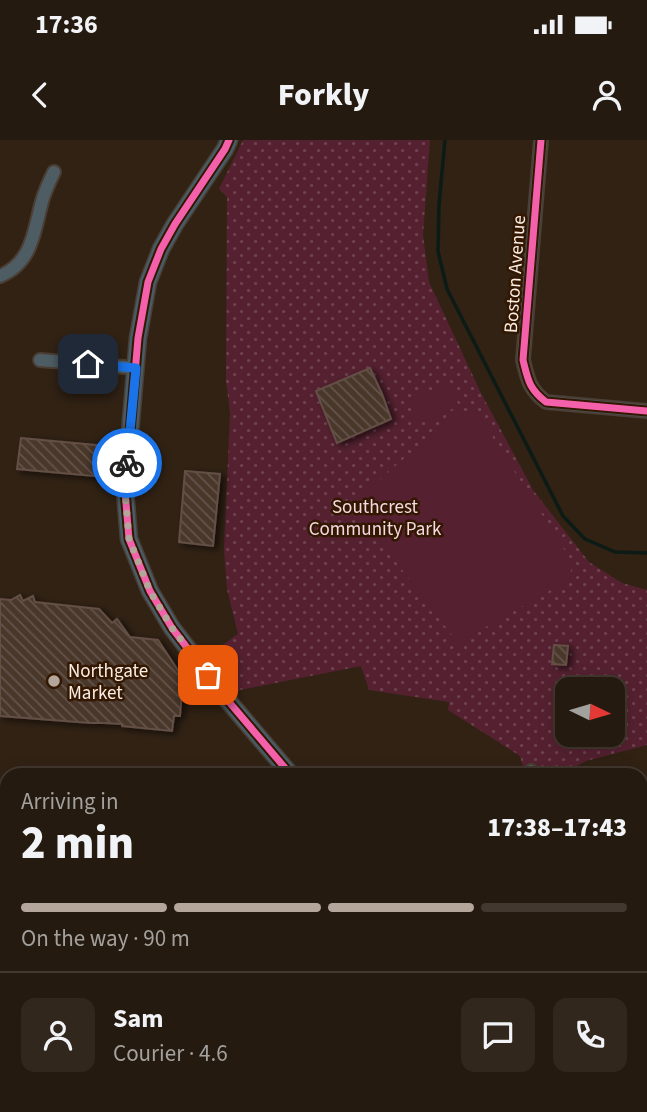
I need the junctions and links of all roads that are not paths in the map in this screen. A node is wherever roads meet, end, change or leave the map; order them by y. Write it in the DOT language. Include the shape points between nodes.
graph roads {
  1 [pos="229,140"];
  2 [pos="541,140"];
  3 [pos="54,172"];
  4 [pos="0,276"];
  5 [pos="40,360"];
  6 [pos="136,368"];
  7 [pos="647,411"];
  8 [pos="285,768"];
  1 -- 6 [label="street" via="154,265 141,314"];
  2 -- 7 [label="street, Boston Avenue" via="523,360 529,385 546,402"];
  3 -- 4 [label="street" via="30,249 18,265"];
  5 -- 6 [label="street"];
  6 -- 8 [label="street" via="125,491 129,539 150,591 172,628"];
}
